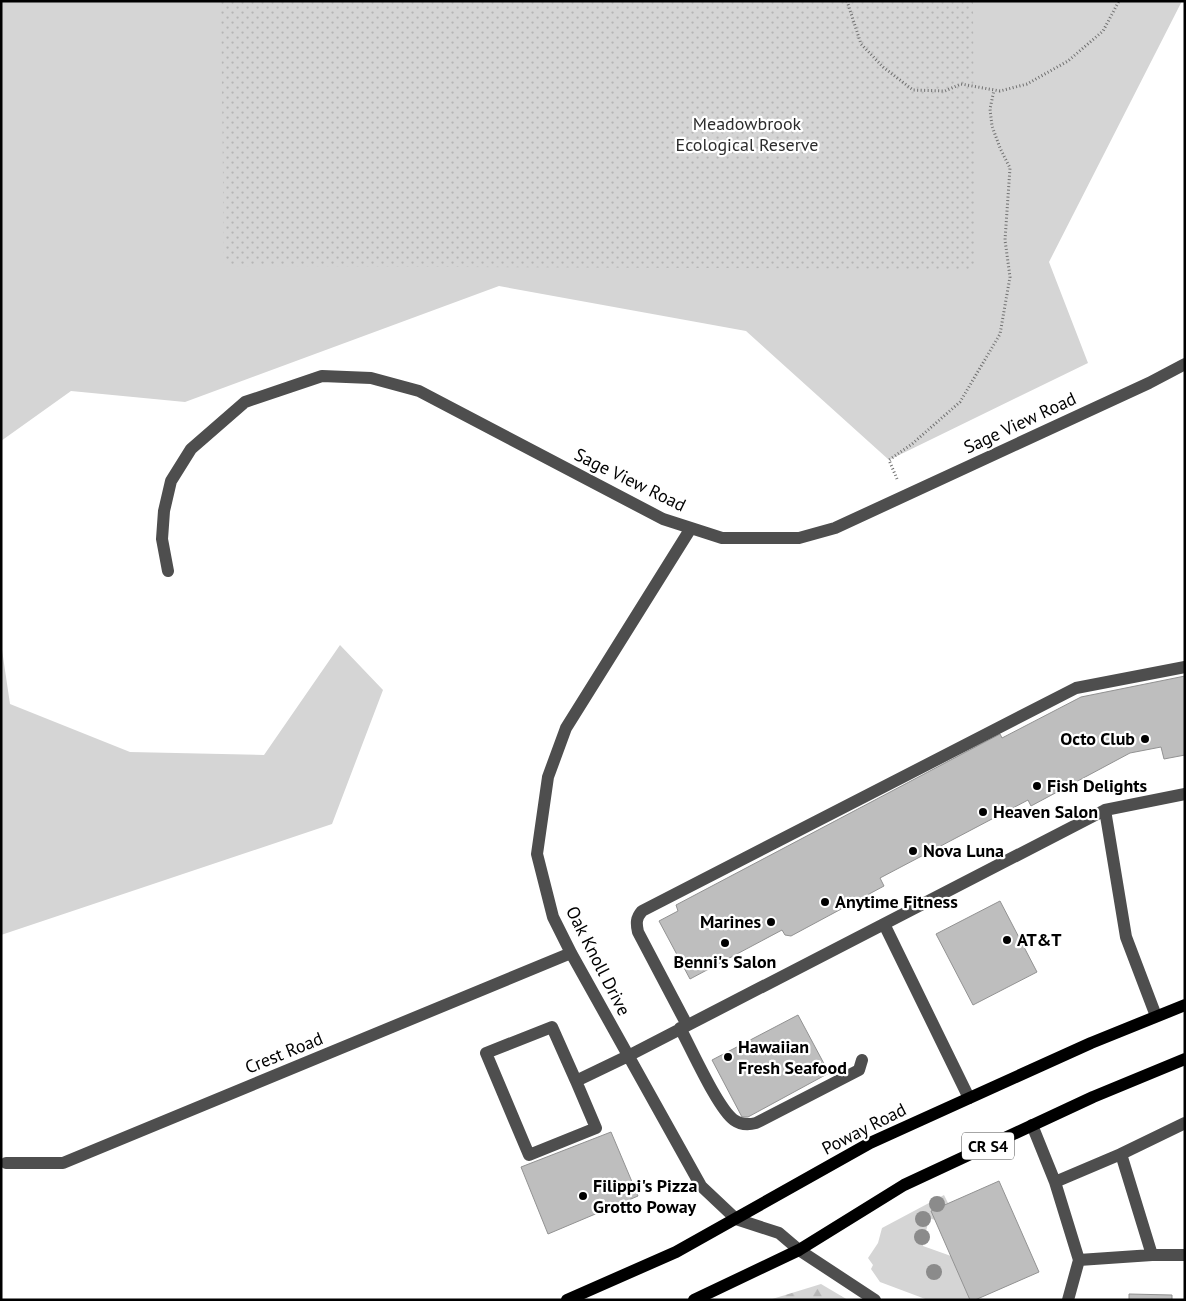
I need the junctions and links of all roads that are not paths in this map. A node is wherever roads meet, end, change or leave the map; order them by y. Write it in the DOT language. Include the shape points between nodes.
graph roads {
  1 [pos="1185,364"];
  2 [pos="691,528"];
  3 [pos="168,572"];
  4 [pos="1185,666"];
  5 [pos="1185,794"];
  6 [pos="1105,810"];
  7 [pos="884,924"];
  8 [pos="571,953"];
  9 [pos="1185,1005"];
  10 [pos="1156,1016"];
  11 [pos="684,1026"];
  12 [pos="628,1056"];
  13 [pos="1185,1059"];
  14 [pos="862,1060"];
  15 [pos="576,1081"];
  16 [pos="969,1098"];
  17 [pos="1185,1124"];
  18 [pos="1032,1125"];
  19 [pos="1121,1154"];
  20 [pos="6,1163"];
  21 [pos="1055,1182"];
  22 [pos="736,1218"];
  23 [pos="799,1250"];
  24 [pos="1152,1255"];
  25 [pos="1185,1255"];
  26 [pos="1079,1260"];
  27 [pos="566,1300"];
  28 [pos="694,1300"];
  29 [pos="875,1300"];
  30 [pos="1068,1300"];
  1 -- 2 [label="street, Sage View Road" via="835,528 799,538 722,538"];
  2 -- 3 [label="street, Sage View Road" via="663,519 419,391 371,378 322,376 245,402 191,449 171,481 164,511 162,539"];
  2 -- 8 [label="street, Oak Knoll Drive" via="566,728 548,778 537,854 553,917"];
  4 -- 11 [label="street" via="1076,688 642,911 636,923 638,932"];
  5 -- 6 [label="street"];
  6 -- 7 [label="street"];
  6 -- 10 [label="street" via="1126,937"];
  7 -- 11 [label="street"];
  7 -- 16 [label="street"];
  8 -- 12 [label="street, Oak Knoll Drive"];
  8 -- 20 [label="street, Crest Road" via="63,1163"];
  9 -- 10 [label="main road, Poway Road"];
  10 -- 16 [label="main road, Poway Road"];
  11 -- 12 [label="street"];
  11 -- 14 [label="street" via="724,1112 739,1123 748,1125 859,1070"];
  12 -- 15 [label="street"];
  12 -- 22 [label="street, Oak Knoll Drive" via="701,1186"];
  13 -- 18 [label="main road, CR S4"];
  15 -- 15 [label="street" via="552,1027 486,1053 529,1155 596,1128"];
  16 -- 22 [label="main road, Poway Road" via="870,1143"];
  17 -- 19 [label="street"];
  18 -- 21 [label="street"];
  18 -- 23 [label="main road, CR S4" via="904,1185"];
  19 -- 21 [label="street"];
  19 -- 24 [label="street"];
  21 -- 26 [label="street"];
  22 -- 23 [label="street, Oak Knoll Drive" via="779,1232"];
  22 -- 27 [label="main road, Poway Road" via="676,1252"];
  23 -- 28 [label="main road, CR S4"];
  23 -- 29 [label="street"];
  24 -- 25 [label="street"];
  24 -- 26 [label="street"];
  26 -- 30 [label="street"];
}
